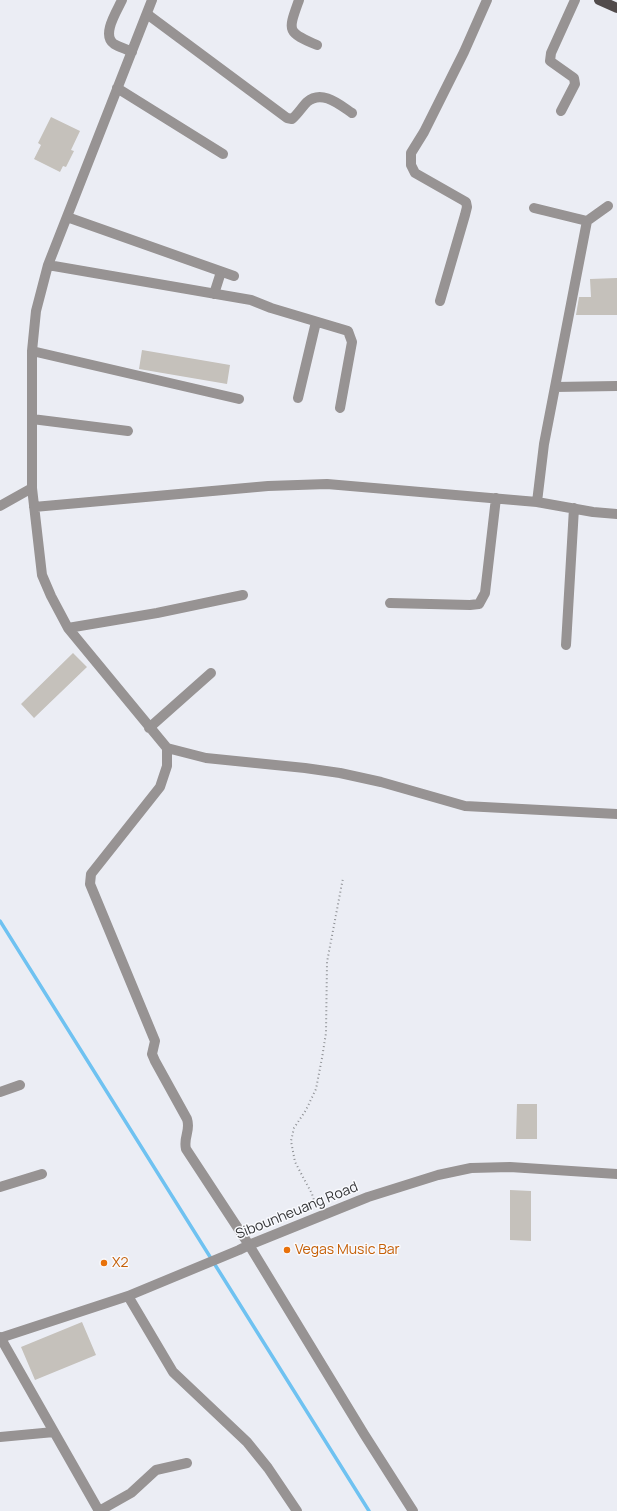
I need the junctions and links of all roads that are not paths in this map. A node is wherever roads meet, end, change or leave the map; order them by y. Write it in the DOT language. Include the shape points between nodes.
graph roads {
  1 [pos="122,0"];
  2 [pos="152,0"];
  3 [pos="300,0"];
  4 [pos="487,0"];
  5 [pos="575,0"];
  6 [pos="599,0"];
  7 [pos="617,8"];
  8 [pos="147,14"];
  9 [pos="317,45"];
  10 [pos="132,52"];
  11 [pos="117,88"];
  12 [pos="561,111"];
  13 [pos="352,113"];
  14 [pos="224,154"];
  15 [pos="608,206"];
  16 [pos="534,208"];
  17 [pos="67,217"];
  18 [pos="586,221"];
  19 [pos="48,264"];
  20 [pos="221,272"];
  21 [pos="234,276"];
  22 [pos="214,294"];
  23 [pos="440,301"];
  24 [pos="316,322"];
  25 [pos="32,351"];
  26 [pos="617,386"];
  27 [pos="555,387"];
  28 [pos="298,398"];
  29 [pos="239,399"];
  30 [pos="340,408"];
  31 [pos="32,419"];
  32 [pos="128,431"];
  33 [pos="32,488"];
  34 [pos="496,498"];
  35 [pos="537,502"];
  36 [pos="0,506"];
  37 [pos="34,507"];
  38 [pos="574,508"];
  39 [pos="617,514"];
  40 [pos="243,595"];
  41 [pos="390,603"];
  42 [pos="68,628"];
  43 [pos="566,645"];
  44 [pos="211,673"];
  45 [pos="150,728"];
  46 [pos="167,748"];
  47 [pos="617,814"];
  48 [pos="20,1085"];
  49 [pos="0,1092"];
  50 [pos="42,1174"];
  51 [pos="617,1174"];
  52 [pos="0,1187"];
  53 [pos="249,1245"];
  54 [pos="128,1296"];
  55 [pos="0,1338"];
  56 [pos="54,1432"];
  57 [pos="0,1437"];
  58 [pos="187,1463"];
  59 [pos="99,1511"];
  60 [pos="297,1511"];
  61 [pos="413,1511"];
  1 -- 10 [label="street" via="109,29 109,36 113,43"];
  2 -- 8 [label="street"];
  3 -- 9 [label="street" via="292,21 292,30 297,36"];
  4 -- 23 [label="street" via="428,126 411,153 411,165 415,173 466,202 467,207"];
  5 -- 12 [label="street" via="551,53 550,61 574,78 575,84"];
  6 -- 7 [label="main road"];
  8 -- 10 [label="street"];
  8 -- 13 [label="street" via="287,118 292,119 316,96 328,98"];
  10 -- 11 [label="street"];
  11 -- 14 [label="street"];
  11 -- 17 [label="street"];
  15 -- 18 [label="street"];
  16 -- 18 [label="street"];
  17 -- 19 [label="street"];
  17 -- 20 [label="street"];
  18 -- 27 [label="street"];
  19 -- 22 [label="street"];
  19 -- 25 [label="street" via="36,311"];
  20 -- 21 [label="street"];
  20 -- 22 [label="street"];
  22 -- 24 [label="street" via="251,300"];
  24 -- 28 [label="street"];
  24 -- 30 [label="street" via="348,332 352,342"];
  25 -- 29 [label="street"];
  25 -- 31 [label="street"];
  26 -- 27 [label="street"];
  27 -- 35 [label="street" via="544,444"];
  31 -- 32 [label="street"];
  31 -- 33 [label="street"];
  33 -- 36 [label="street"];
  33 -- 37 [label="street"];
  34 -- 35 [label="street"];
  34 -- 37 [label="street" via="327,484 268,486"];
  34 -- 41 [label="street" via="485,593 479,604"];
  35 -- 38 [label="street"];
  37 -- 42 [label="street" via="42,575 50,596"];
  38 -- 39 [label="street"];
  38 -- 43 [label="street"];
  40 -- 42 [label="street" via="157,614"];
  42 -- 45 [label="street"];
  44 -- 45 [label="street"];
  45 -- 46 [label="street"];
  46 -- 47 [label="street" via="206,758 340,774 381,782 465,806"];
  46 -- 53 [label="street" via="167,766 160,787 91,874 90,884 155,1041 152,1054 187,1119 189,1125 185,1138 186,1149"];
  48 -- 49 [label="street"];
  50 -- 52 [label="street"];
  51 -- 53 [label="street, Sibounheuang Road" via="510,1167 472,1168 382,1192"];
  53 -- 54 [label="street, Sibounheuang Road"];
  53 -- 61 [label="street"];
  54 -- 55 [label="street, Sibounheuang Road"];
  54 -- 60 [label="street" via="173,1372 247,1442"];
  55 -- 56 [label="street"];
  56 -- 57 [label="street"];
  56 -- 59 [label="street"];
  58 -- 59 [label="street" via="156,1470 131,1493"];
}
